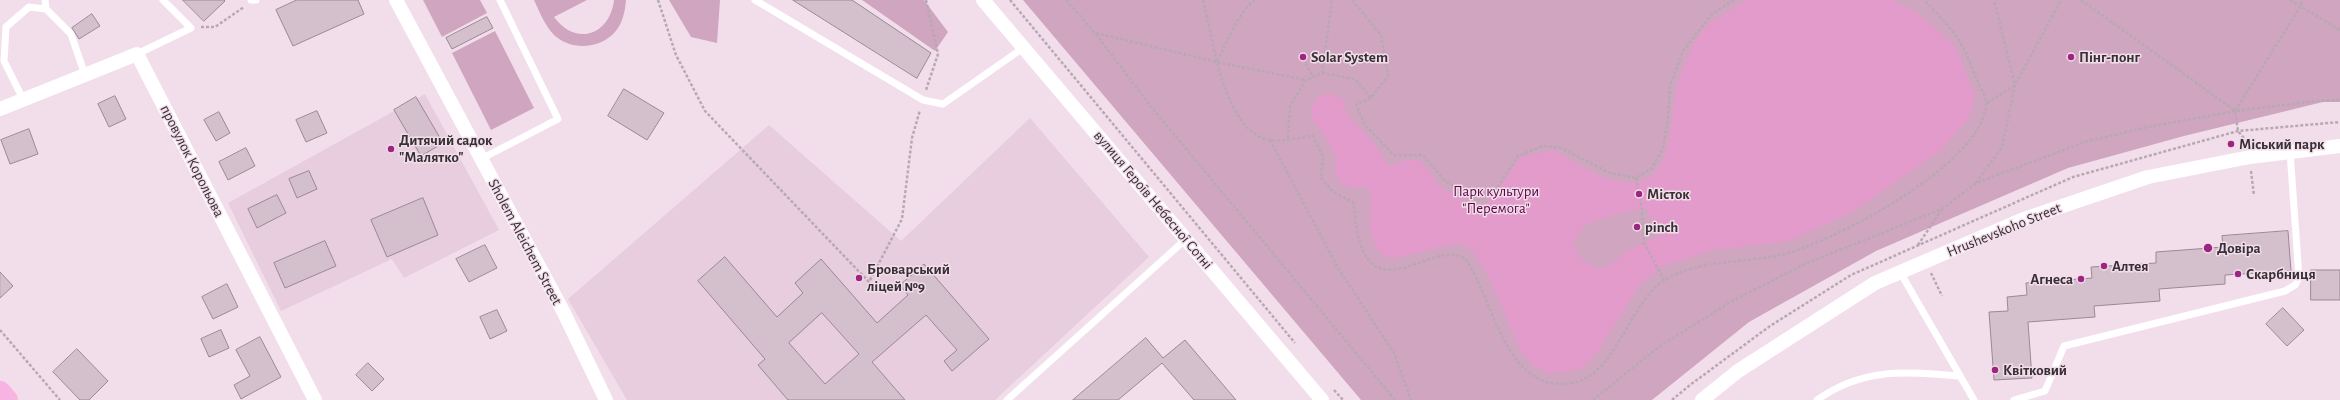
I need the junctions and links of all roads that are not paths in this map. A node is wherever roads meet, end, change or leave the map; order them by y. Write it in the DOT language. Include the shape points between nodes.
graph roads {
  1 [pos="45,0"];
  2 [pos="163,0"];
  3 [pos="396,0"];
  4 [pos="500,0"];
  5 [pos="755,0"];
  6 [pos="983,0"];
  7 [pos="46,9"];
  8 [pos="1023,48"];
  9 [pos="137,54"];
  10 [pos="85,74"];
  11 [pos="23,99"];
  12 [pos="0,109"];
  13 [pos="2340,146"];
  14 [pos="2290,151"];
  15 [pos="481,159"];
  16 [pos="1186,239"];
  17 [pos="1900,272"];
  18 [pos="1958,376"];
  19 [pos="0,392"];
  20 [pos="7,400"];
  21 [pos="315,400"];
  22 [pos="606,400"];
  23 [pos="1007,400"];
  24 [pos="1322,400"];
  25 [pos="1702,400"];
  26 [pos="1817,400"];
  27 [pos="1974,400"];
  28 [pos="2014,400"];
  1 -- 7 [label="lane"];
  2 -- 9 [label="lane" via="191,28"];
  3 -- 15 [label="street, Sholem Aleichem Street"];
  4 -- 15 [label="lane" via="558,119"];
  5 -- 8 [label="lane" via="923,100 943,104"];
  6 -- 8 [label="street, вулиця Героїв Небесної Сотні"];
  7 -- 10 [label="lane" via="71,34"];
  7 -- 11 [label="lane" via="29,7 6,27 4,61"];
  8 -- 16 [label="street, вулиця Героїв Небесної Сотні"];
  9 -- 10 [label="street"];
  9 -- 21 [label="street, провулок Корольова"];
  10 -- 11 [label="street"];
  11 -- 12 [label="street"];
  13 -- 14 [label="street, Hrushevskoho Street"];
  14 -- 17 [label="street, Hrushevskoho Street" via="2148,177 2024,219"];
  14 -- 28 [label="lane" via="2299,278 2294,285 2285,290 2211,310 2064,346 2045,391"];
  15 -- 22 [label="street, Sholem Aleichem Street" via="563,311"];
  16 -- 23 [label="lane"];
  16 -- 24 [label="street, вулиця Героїв Небесної Сотні"];
  17 -- 18 [label="lane"];
  17 -- 25 [label="street, Hrushevskoho Street" via="1875,283 1738,371"];
  18 -- 26 [label="lane" via="1895,372 1862,378"];
  18 -- 27 [label="lane"];
  19 -- 20 [label="main road"];
}
